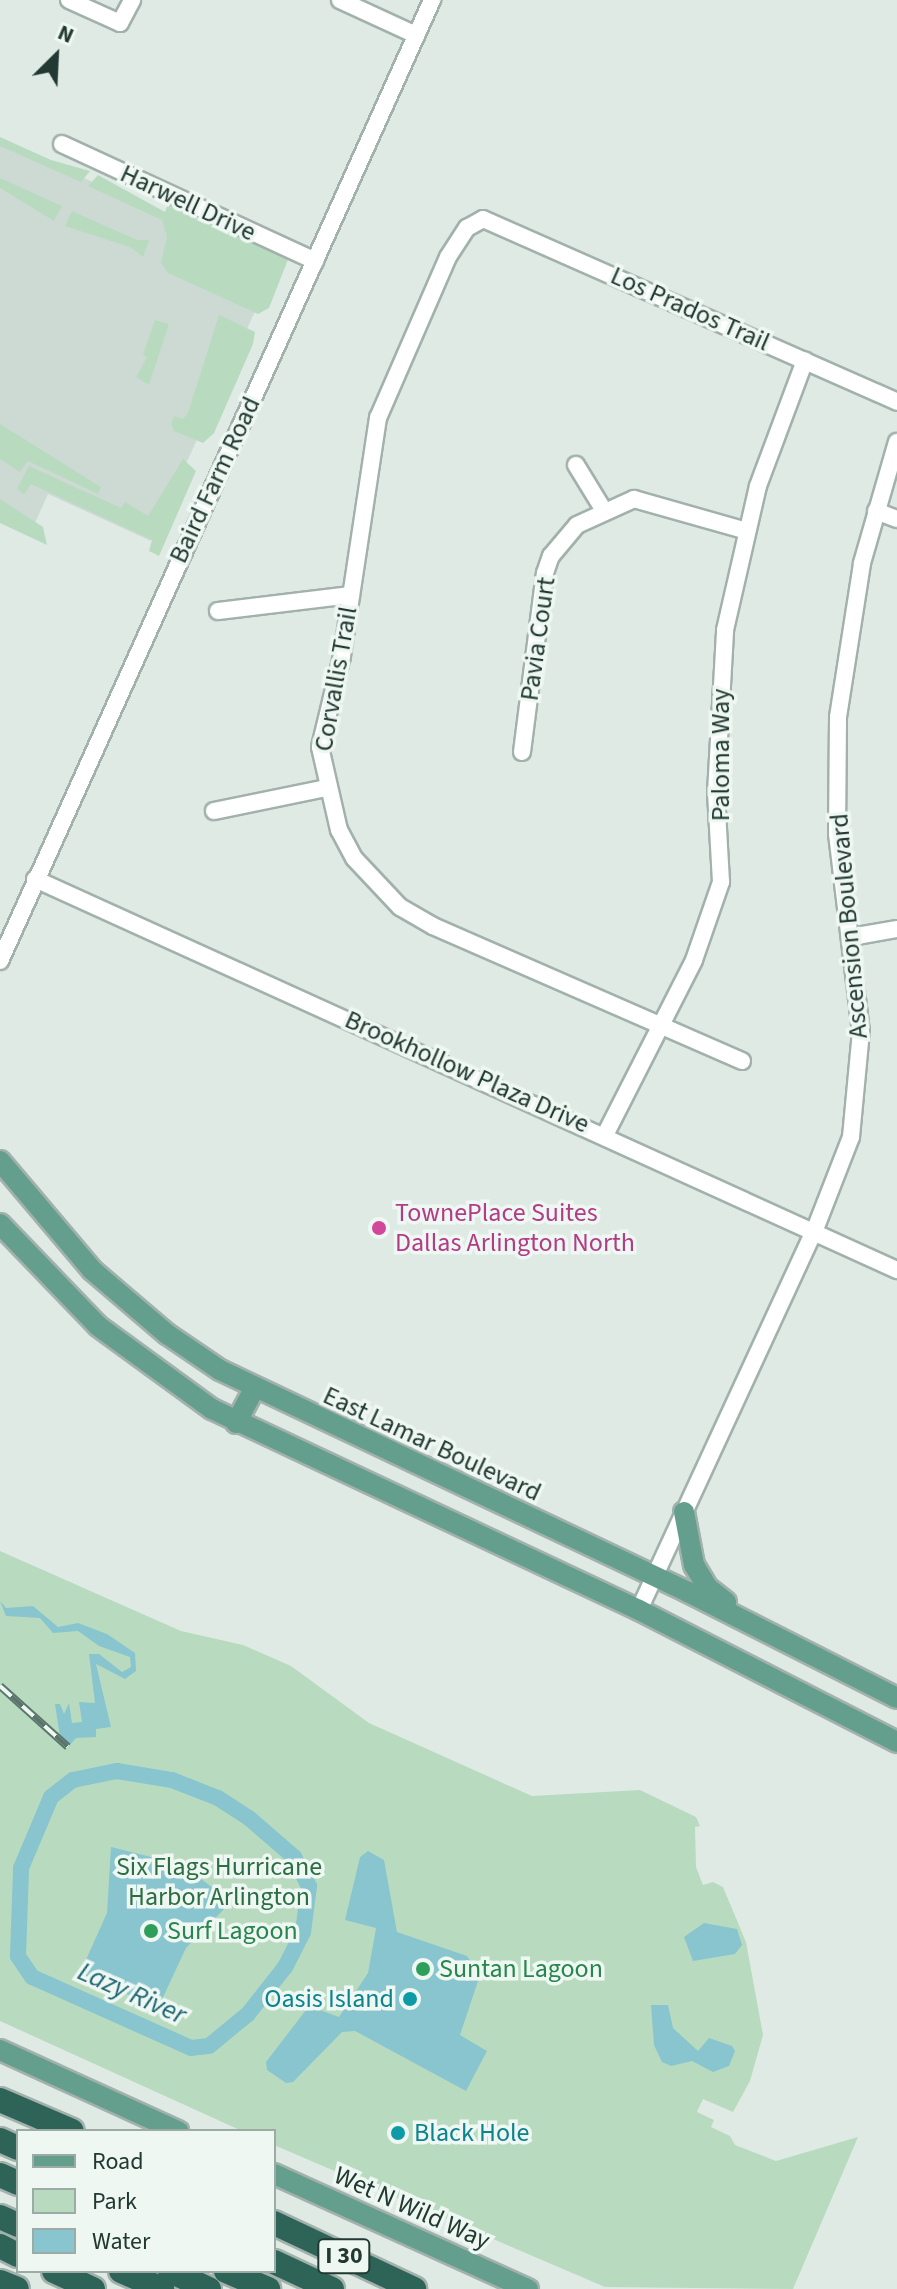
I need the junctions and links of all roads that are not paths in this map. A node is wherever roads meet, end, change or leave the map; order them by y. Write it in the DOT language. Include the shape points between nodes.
graph roads {
  1 [pos="69,0"];
  2 [pos="132,0"];
  3 [pos="340,0"];
  4 [pos="432,0"];
  5 [pos="416,35"];
  6 [pos="62,144"];
  7 [pos="483,219"];
  8 [pos="315,261"];
  9 [pos="805,360"];
  10 [pos="897,402"];
  11 [pos="897,442"];
  12 [pos="576,465"];
  13 [pos="603,509"];
  14 [pos="876,511"];
  15 [pos="897,519"];
  16 [pos="747,531"];
  17 [pos="351,595"];
  18 [pos="218,611"];
  19 [pos="522,752"];
  20 [pos="326,788"];
  21 [pos="214,811"];
  22 [pos="35,879"];
  23 [pos="897,929"];
  24 [pos="851,937"];
  25 [pos="0,961"];
  26 [pos="660,1026"];
  27 [pos="742,1061"];
  28 [pos="605,1135"];
  29 [pos="0,1161"];
  30 [pos="0,1224"];
  31 [pos="814,1232"];
  32 [pos="897,1270"];
  33 [pos="254,1389"];
  34 [pos="236,1423"];
  35 [pos="684,1512"];
  36 [pos="654,1575"];
  37 [pos="639,1610"];
  38 [pos="754,1624"];
  39 [pos="897,1698"];
  40 [pos="897,1742"];
  41 [pos="0,2050"];
  42 [pos="0,2100"];
  43 [pos="67,2129"];
  44 [pos="174,2129"];
  45 [pos="276,2175"];
  46 [pos="276,2224"];
  47 [pos="276,2263"];
  48 [pos="58,2273"];
  49 [pos="126,2273"];
  50 [pos="174,2273"];
  51 [pos="231,2273"];
  52 [pos="0,2282"];
  53 [pos="17,2289"];
  54 [pos="93,2289"];
  55 [pos="162,2289"];
  56 [pos="209,2289"];
  57 [pos="268,2289"];
  58 [pos="332,2289"];
  59 [pos="414,2289"];
  60 [pos="528,2289"];
  1 -- 2 [label="street" via="120,23"];
  3 -- 5 [label="street"];
  4 -- 5 [label="street, Baird Farm Road"];
  5 -- 8 [label="street, Baird Farm Road"];
  6 -- 8 [label="street, Harwell Drive"];
  7 -- 9 [label="street, Los Prados Trail"];
  7 -- 17 [label="street, Corvallis Trail" via="467,228 448,257 378,418"];
  8 -- 22 [label="street, Baird Farm Road"];
  9 -- 10 [label="street, Los Prados Trail"];
  9 -- 16 [label="street, Paloma Way" via="771,445"];
  11 -- 14 [label="street, Ascension Boulevard"];
  12 -- 13 [label="street"];
  13 -- 16 [label="street, Pavia Court" via="650,500"];
  13 -- 19 [label="street, Pavia Court" via="562,541 545,573"];
  14 -- 15 [label="street"];
  14 -- 24 [label="street, Ascension Boulevard" via="844,653 838,717 837,834"];
  16 -- 26 [label="street, Paloma Way" via="725,630 719,707 721,882 712,917"];
  17 -- 18 [label="street"];
  17 -- 20 [label="street, Corvallis Trail" via="320,747"];
  20 -- 21 [label="street"];
  20 -- 26 [label="street, Corvallis Trail" via="354,858 400,907"];
  22 -- 25 [label="street, Baird Farm Road"];
  22 -- 28 [label="street, Brookhollow Plaza Drive"];
  23 -- 24 [label="street"];
  24 -- 31 [label="street, Ascension Boulevard" via="861,1032 858,1103 851,1137"];
  26 -- 27 [label="street, Corvallis Trail"];
  26 -- 28 [label="street, Paloma Way"];
  28 -- 31 [label="street, Brookhollow Plaza Drive"];
  29 -- 33 [label="main road, East Lamar Boulevard" via="66,1245 117,1293 190,1350"];
  30 -- 34 [label="main road" via="124,1349"];
  31 -- 32 [label="street, Brookhollow Plaza Drive"];
  31 -- 35 [label="street, Ascension Boulevard"];
  33 -- 34 [label="main road"];
  33 -- 36 [label="main road, East Lamar Boulevard"];
  34 -- 37 [label="main road"];
  35 -- 36 [label="street, Ascension Boulevard"];
  35 -- 38 [label="main road" via="685,1535 708,1588"];
  36 -- 37 [label="street, Ascension Boulevard"];
  36 -- 38 [label="main road, East Lamar Boulevard"];
  37 -- 40 [label="main road"];
  38 -- 39 [label="main road, East Lamar Boulevard"];
  41 -- 44 [label="main road"];
  42 -- 43 [label="highway"];
  45 -- 60 [label="main road, Wet N Wild Way"];
  46 -- 59 [label="highway, I 30"];
  47 -- 58 [label="highway"];
  48 -- 54 [label="highway"];
  49 -- 55 [label="highway"];
  50 -- 56 [label="highway"];
  51 -- 57 [label="highway"];
  52 -- 53 [label="highway"];
}
